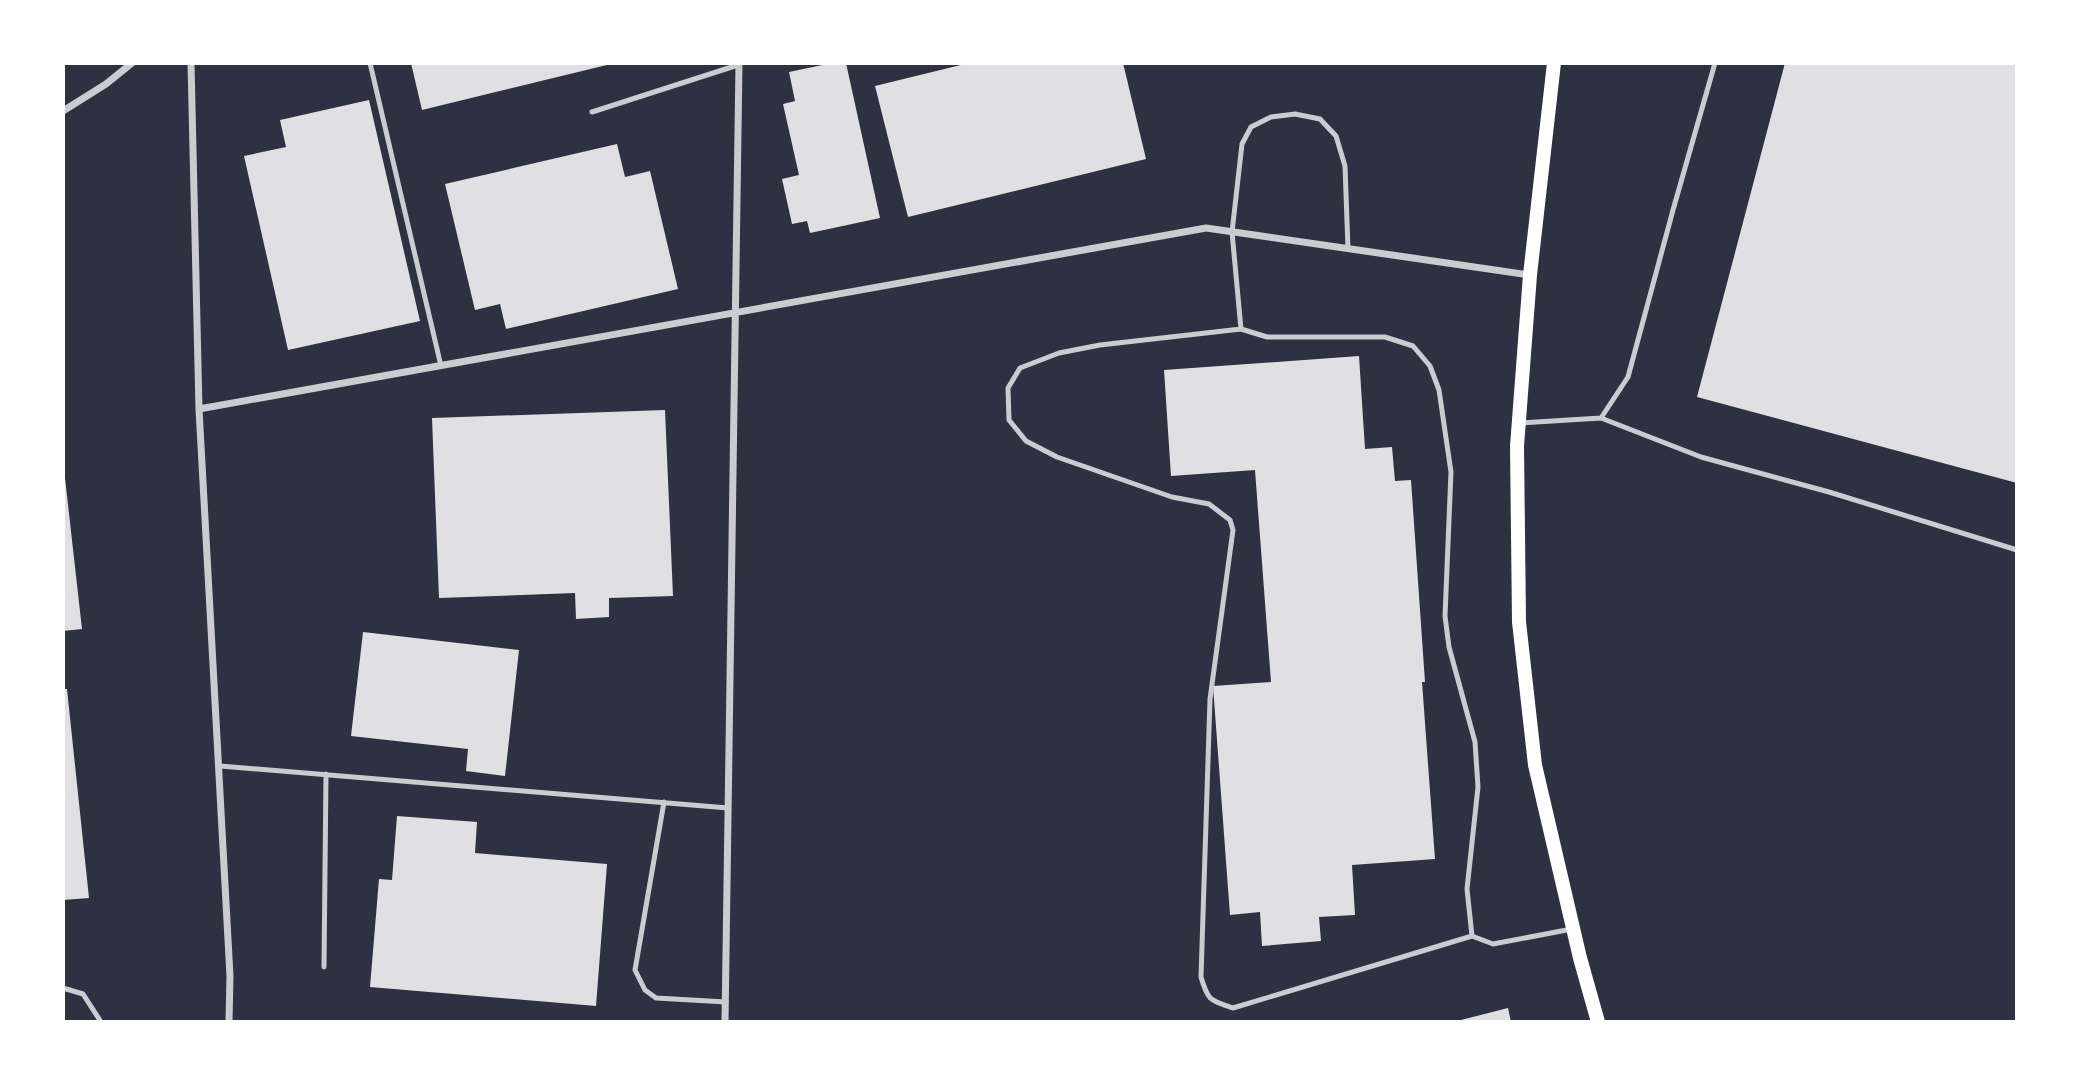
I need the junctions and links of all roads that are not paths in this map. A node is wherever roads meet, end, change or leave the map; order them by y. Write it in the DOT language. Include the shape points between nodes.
graph roads {
  1 [pos="132,63"];
  2 [pos="191,63"];
  3 [pos="370,63"];
  4 [pos="1553,63"];
  5 [pos="1715,63"];
  6 [pos="738,64"];
  7 [pos="63,111"];
  8 [pos="592,112"];
  9 [pos="1233,232"];
  10 [pos="1348,249"];
  11 [pos="1530,275"];
  12 [pos="734,314"];
  13 [pos="1241,329"];
  14 [pos="441,366"];
  15 [pos="199,409"];
  16 [pos="1601,418"];
  17 [pos="1519,423"];
  18 [pos="2017,550"];
  19 [pos="220,766"];
  20 [pos="326,774"];
  21 [pos="664,802"];
  22 [pos="728,808"];
  23 [pos="1573,929"];
  24 [pos="1472,936"];
  25 [pos="324,967"];
  26 [pos="63,988"];
  27 [pos="726,1002"];
  28 [pos="101,1022"];
  29 [pos="229,1022"];
  30 [pos="725,1022"];
  31 [pos="1598,1022"];
  1 -- 7 [label="street"];
  2 -- 15 [label="street"];
  3 -- 14 [label="lane"];
  4 -- 11 [label="main road"];
  5 -- 16 [label="lane" via="1628,377"];
  6 -- 8 [label="lane"];
  6 -- 12 [label="street"];
  9 -- 10 [label="street"];
  9 -- 10 [label="lane" via="1242,144 1251,127 1271,117 1295,114 1320,119 1336,136 1345,166"];
  9 -- 12 [label="street" via="1206,228"];
  9 -- 13 [label="lane"];
  10 -- 11 [label="street"];
  11 -- 17 [label="main road"];
  12 -- 14 [label="street"];
  12 -- 22 [label="street"];
  13 -- 24 [label="lane" via="1267,337 1385,337 1413,346 1430,366 1439,390 1451,472 1445,616 1475,742 1478,787 1467,889"];
  13 -- 24 [label="lane" via="1059,353 1020,369 1008,388 1009,420 1026,442 1160,493 1209,503 1230,520 1233,530 1210,699 1200,977 1206,995 1233,1008"];
  14 -- 15 [label="street"];
  15 -- 19 [label="street"];
  16 -- 17 [label="lane"];
  16 -- 18 [label="lane" via="1701,457"];
  17 -- 23 [label="main road" via="1519,622 1535,765"];
  19 -- 20 [label="lane"];
  19 -- 29 [label="street"];
  20 -- 21 [label="lane"];
  20 -- 25 [label="lane"];
  21 -- 22 [label="lane"];
  21 -- 27 [label="lane" via="635,970 645,990 656,999"];
  22 -- 27 [label="street"];
  23 -- 24 [label="lane" via="1493,944"];
  23 -- 31 [label="main road"];
  26 -- 28 [label="lane" via="83,994"];
  27 -- 30 [label="street"];
}
